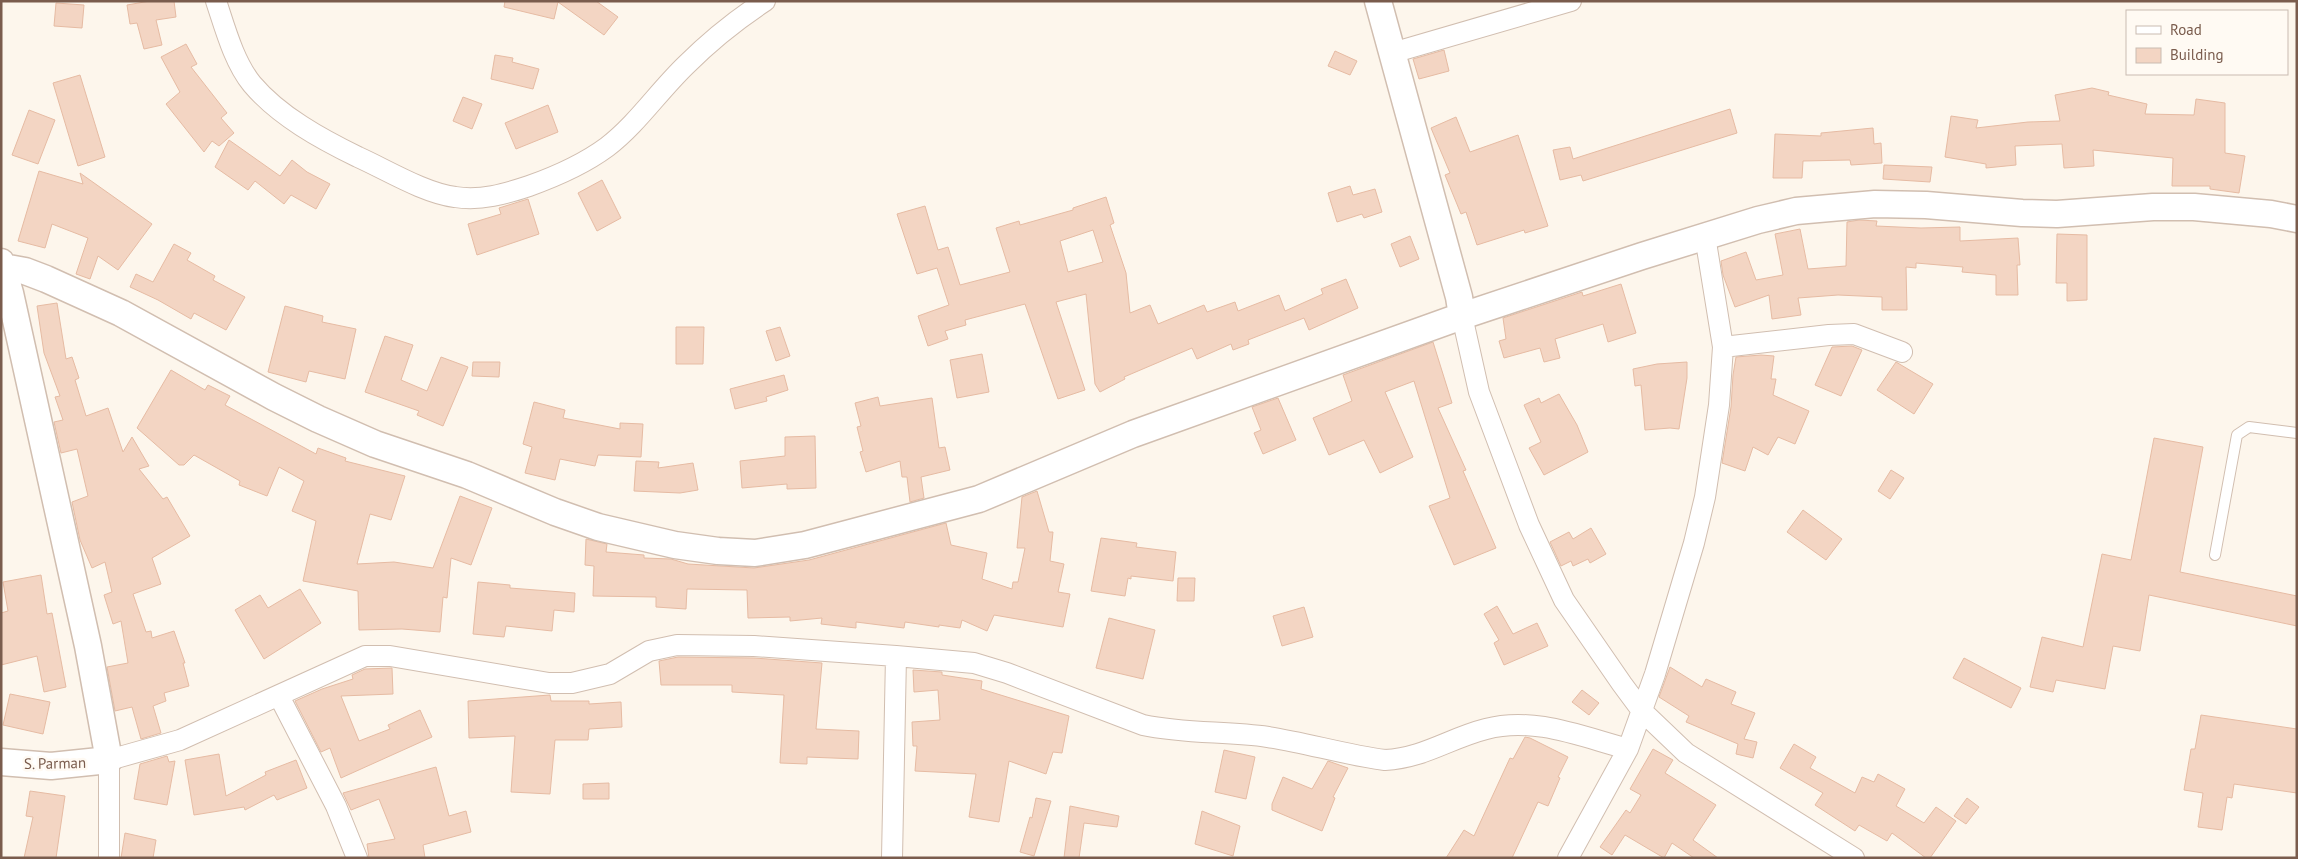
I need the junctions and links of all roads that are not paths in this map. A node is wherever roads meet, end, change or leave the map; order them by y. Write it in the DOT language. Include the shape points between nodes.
graph roads {
  1 [pos="216,1"];
  2 [pos="765,1"];
  3 [pos="1378,1"];
  4 [pos="1571,1"];
  5 [pos="1392,53"];
  6 [pos="2297,219"];
  7 [pos="1705,236"];
  8 [pos="2,264"];
  9 [pos="1462,316"];
  10 [pos="1723,348"];
  11 [pos="1902,352"];
  12 [pos="2297,433"];
  13 [pos="2216,555"];
  14 [pos="896,656"];
  15 [pos="278,696"];
  16 [pos="1642,711"];
  17 [pos="1628,749"];
  18 [pos="109,760"];
  19 [pos="1,762"];
  20 [pos="109,858"];
  21 [pos="357,858"];
  22 [pos="892,858"];
  23 [pos="1568,858"];
  24 [pos="1854,858"];
  1 -- 2 [label="street" via="251,83 304,128 426,188 454,197 482,198 510,193 546,180 585,162 607,147 715,38"];
  3 -- 5 [label="street"];
  4 -- 5 [label="street"];
  5 -- 9 [label="street"];
  6 -- 7 [label="street" via="2194,207 2058,214 1875,204 1796,211"];
  7 -- 9 [label="street"];
  7 -- 10 [label="street"];
  8 -- 9 [label="street" via="46,279 113,310 283,402 375,444 467,475 598,527 675,545 755,553 805,545 979,498 1133,434"];
  8 -- 18 [label="street" via="76,592"];
  9 -- 16 [label="street" via="1479,392 1536,542 1564,600"];
  10 -- 11 [label="street" via="1854,334"];
  10 -- 16 [label="street" via="1719,405 1705,497 1692,552"];
  12 -- 13 [label="lane" via="2249,427 2237,435"];
  14 -- 15 [label="street" via="754,646 677,645 660,647 610,674 572,683 549,683 377,655 353,661"];
  14 -- 17 [label="street" via="974,663 1161,729 1269,737 1385,760 1411,757 1484,729 1518,723"];
  14 -- 22 [label="street"];
  15 -- 18 [label="street" via="180,740"];
  15 -- 21 [label="street" via="336,806"];
  16 -- 17 [label="street"];
  16 -- 24 [label="street" via="1686,753"];
  17 -- 23 [label="street"];
  18 -- 19 [label="street, S. Parman" via="51,766"];
  18 -- 20 [label="street"];
}
